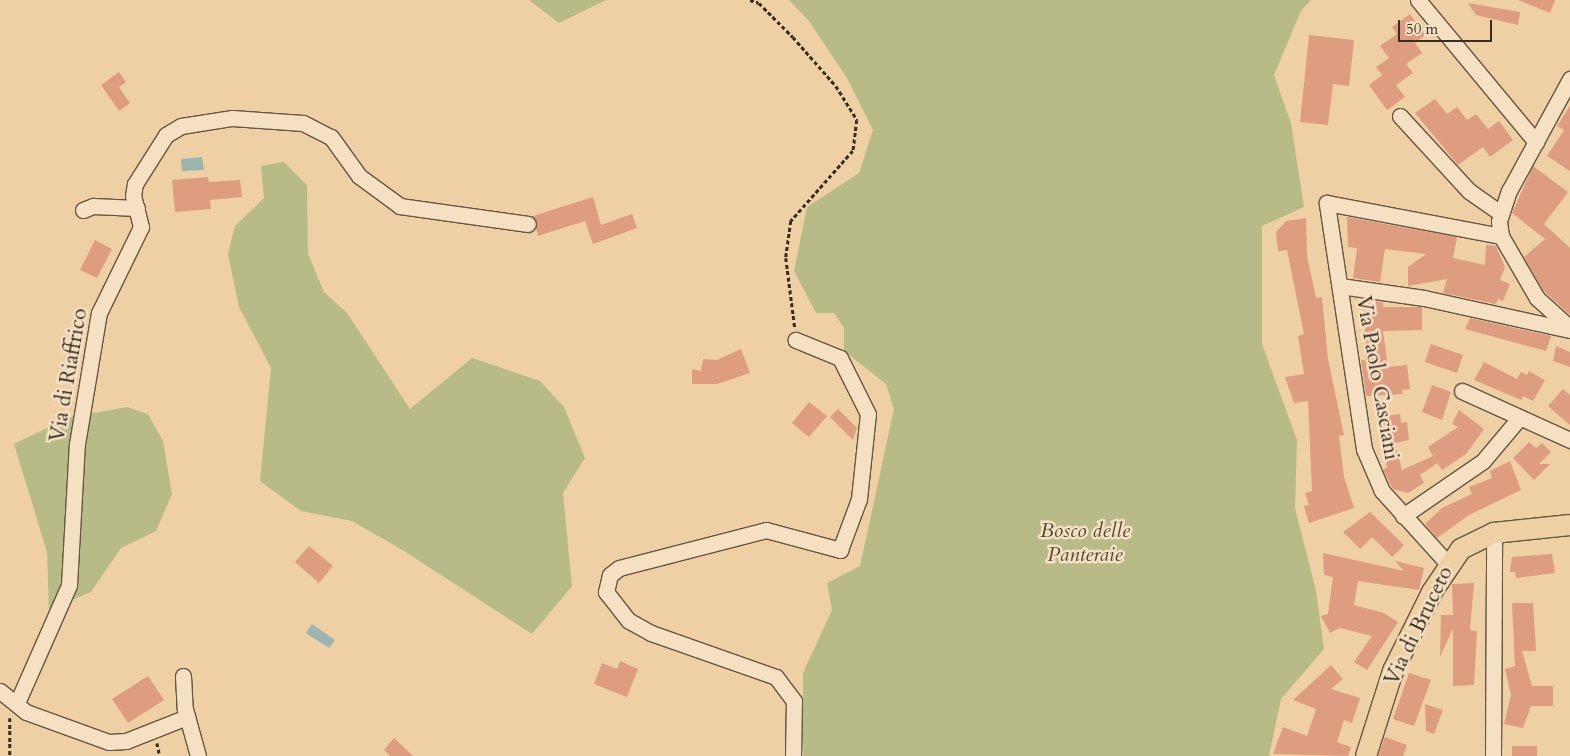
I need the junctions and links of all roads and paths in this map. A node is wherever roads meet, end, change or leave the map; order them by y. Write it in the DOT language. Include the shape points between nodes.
graph roads {
  1 [pos="750,0"];
  2 [pos="1418,0"];
  3 [pos="1570,80"];
  4 [pos="1400,116"];
  5 [pos="1536,142"];
  6 [pos="137,208"];
  7 [pos="83,210"];
  8 [pos="1500,213"];
  9 [pos="528,224"];
  10 [pos="1501,236"];
  11 [pos="1340,286"];
  12 [pos="1570,329"];
  13 [pos="796,340"];
  14 [pos="1462,392"];
  15 [pos="1520,417"];
  16 [pos="1570,440"];
  17 [pos="1403,516"];
  18 [pos="1570,525"];
  19 [pos="1494,533"];
  20 [pos="1448,564"];
  21 [pos="184,676"];
  22 [pos="0,691"];
  23 [pos="17,703"];
  24 [pos="187,717"];
  25 [pos="10,756"];
  26 [pos="198,756"];
  27 [pos="793,756"];
  28 [pos="1366,756"];
  29 [pos="1494,756"];
  1 -- 13 [label="path" via="759,2 793,37 836,86 858,120 853,151 791,221 787,292"];
  2 -- 5 [label="street"];
  3 -- 5 [label="street"];
  4 -- 8 [label="street" via="1469,191"];
  5 -- 8 [label="street"];
  6 -- 7 [label="street" via="93,206"];
  6 -- 9 [label="street, Via di Riaffrico" via="133,196 138,176 171,130 206,120 258,117 319,128 370,187 400,206"];
  6 -- 23 [label="street, Via di Riaffrico" via="141,227 96,325 77,444 69,585"];
  8 -- 10 [label="street"];
  10 -- 11 [label="street, Via Paolo Casciani" via="1327,203"];
  10 -- 12 [label="street" via="1536,298"];
  11 -- 12 [label="street" via="1424,298"];
  11 -- 17 [label="street, Via Paolo Casciani" via="1364,449 1382,491"];
  13 -- 27 [label="street" via="840,358 868,414 859,499 840,550 766,530 619,568 606,583 614,606 628,620 651,633 753,667 787,687 797,720"];
  14 -- 15 [label="street"];
  15 -- 16 [label="street"];
  15 -- 17 [label="street" via="1483,460"];
  17 -- 20 [label="street, Via Paolo Casciani"];
  18 -- 19 [label="main road, Via di Bruceto"];
  19 -- 20 [label="main road, Via di Bruceto" via="1466,544"];
  19 -- 29 [label="street"];
  20 -- 28 [label="main road, Via di Bruceto" via="1393,671"];
  21 -- 24 [label="street"];
  22 -- 23 [label="street"];
  23 -- 24 [label="street" via="26,712 109,742 126,741"];
  23 -- 25 [label="path" via="10,715"];
  24 -- 26 [label="street"];
}
